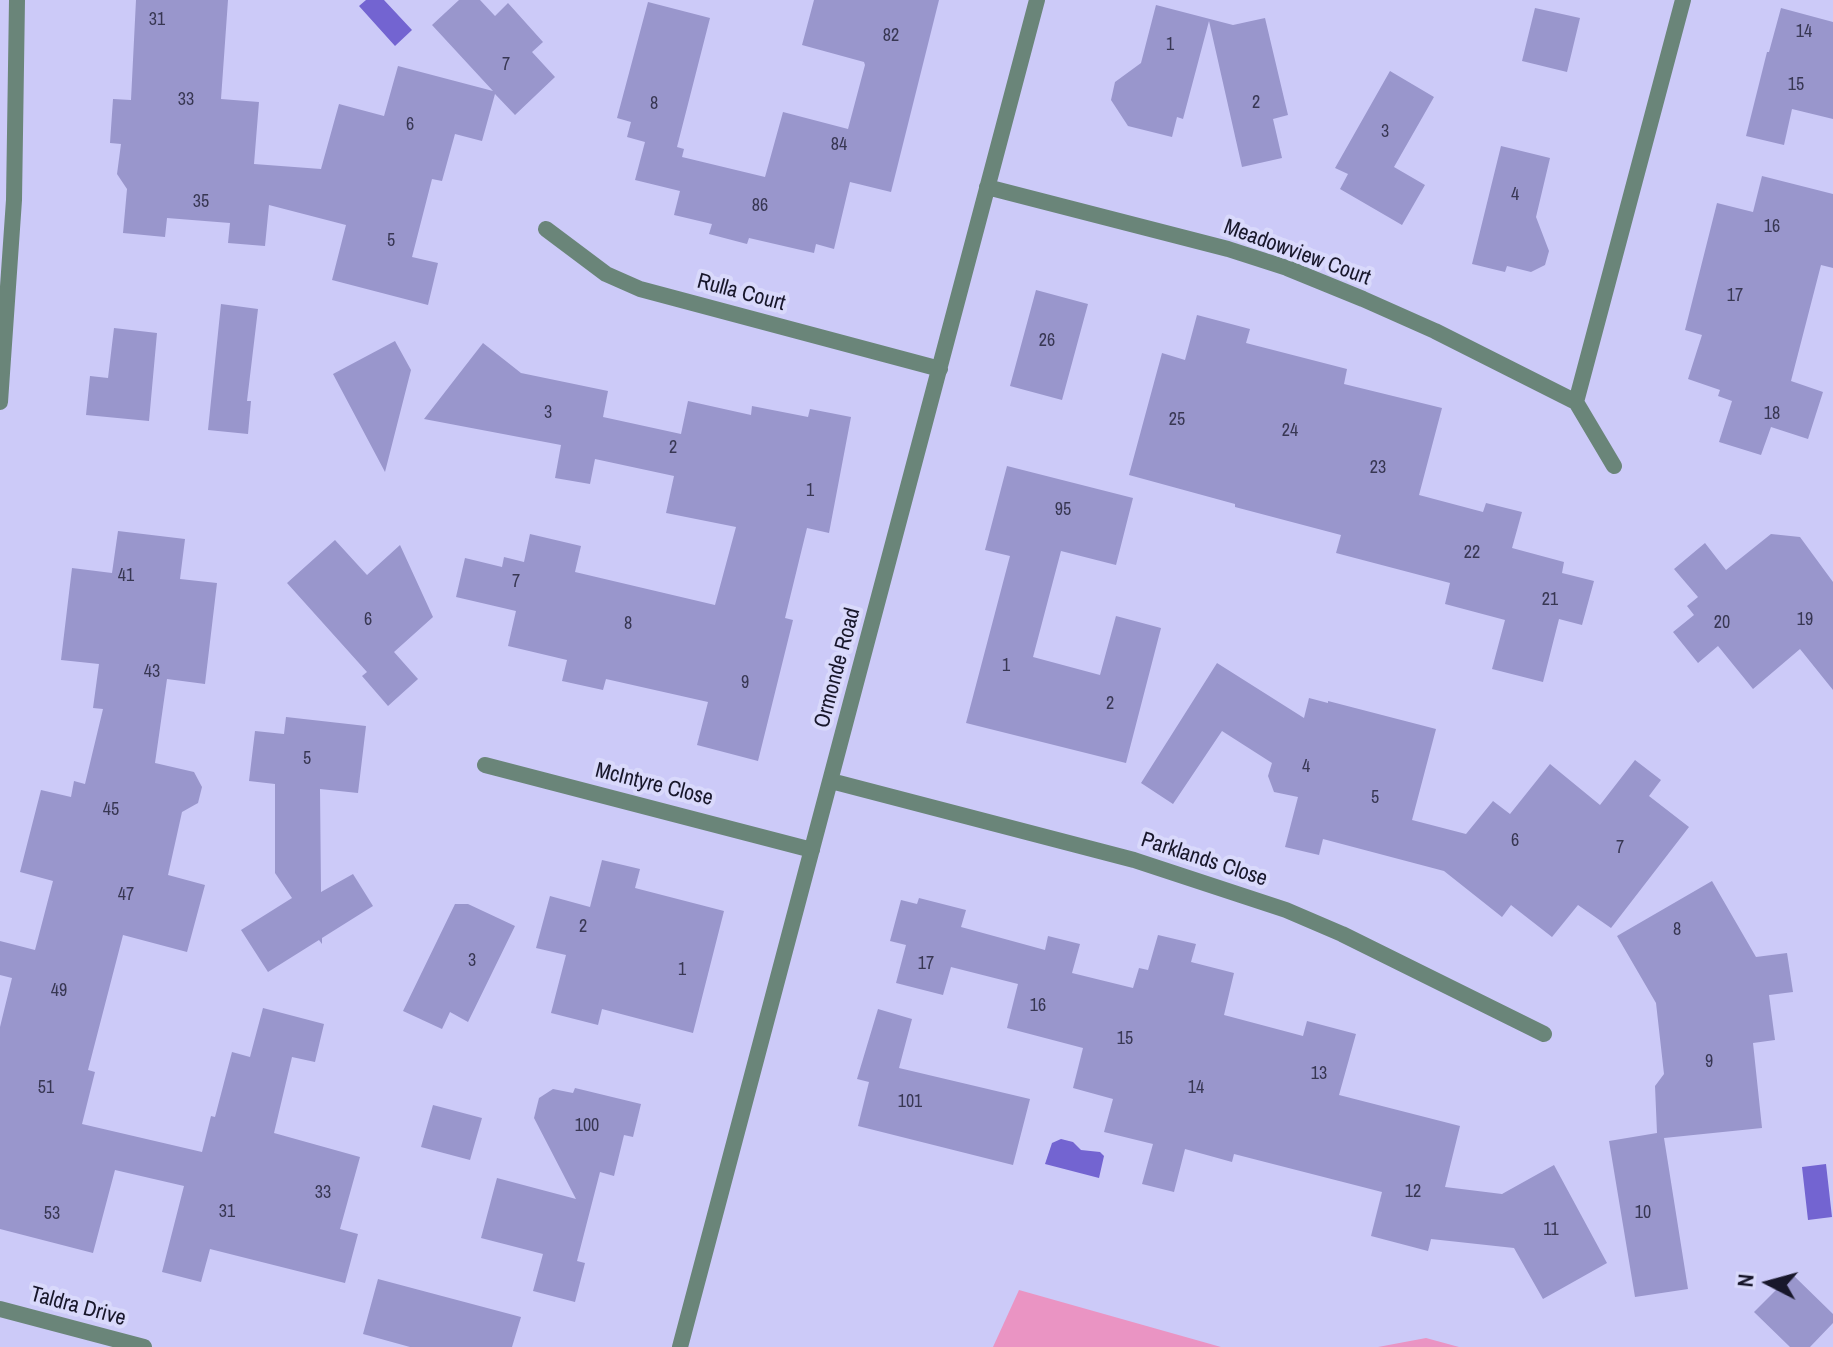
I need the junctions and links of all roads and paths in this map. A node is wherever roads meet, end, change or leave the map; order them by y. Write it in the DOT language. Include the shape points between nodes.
graph roads {
  1 [pos="17,0"];
  2 [pos="1037,0"];
  3 [pos="1683,0"];
  4 [pos="987,187"];
  5 [pos="546,229"];
  6 [pos="940,369"];
  7 [pos="0,402"];
  8 [pos="1576,402"];
  9 [pos="1614,466"];
  10 [pos="485,765"];
  11 [pos="831,781"];
  12 [pos="812,850"];
  13 [pos="1544,1034"];
  14 [pos="0,1309"];
  15 [pos="144,1347"];
  16 [pos="680,1347"];
  1 -- 7 [label="street" via="14,200"];
  2 -- 4 [label="street, Ormonde Road"];
  3 -- 8 [label="street"];
  4 -- 6 [label="street, Ormonde Road"];
  4 -- 8 [label="street, Meadowview Court" via="1287,268 1435,331"];
  5 -- 6 [label="street, Rulla Court" via="606,274 640,289"];
  6 -- 11 [label="street, Ormonde Road"];
  8 -- 9 [label="street"];
  10 -- 12 [label="street, McIntyre Close"];
  11 -- 12 [label="street, Ormonde Road"];
  11 -- 13 [label="street, Parklands Close" via="1134,860 1286,910"];
  12 -- 16 [label="street, Ormonde Road"];
  14 -- 15 [label="street, Taldra Drive"];
}
